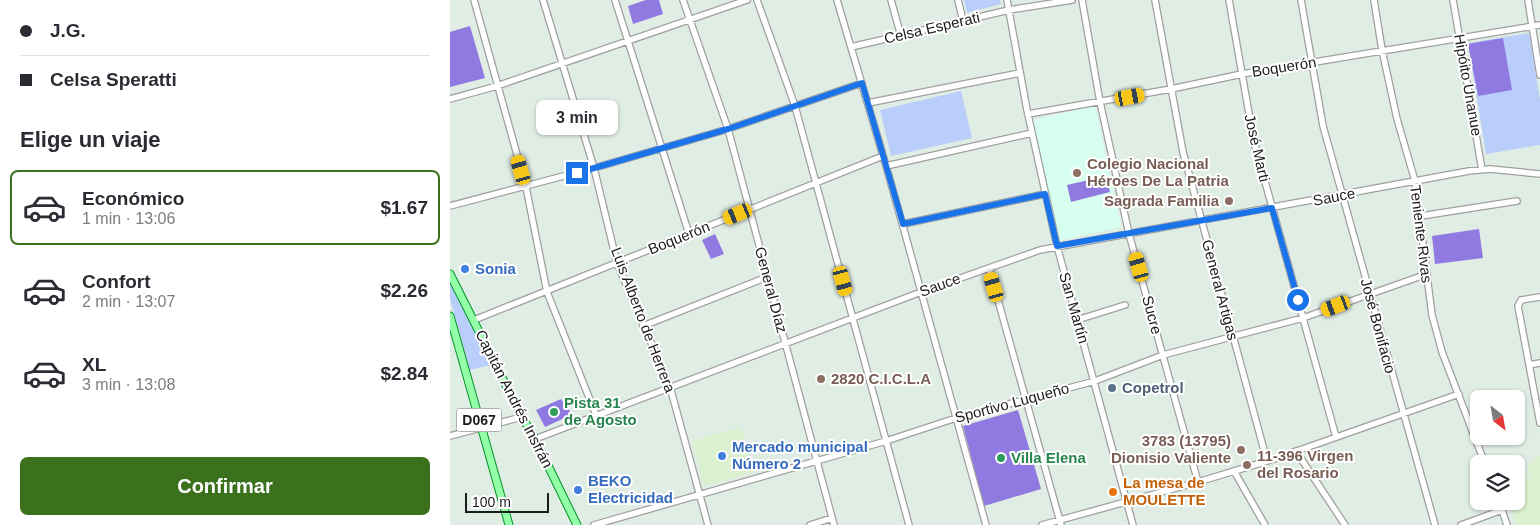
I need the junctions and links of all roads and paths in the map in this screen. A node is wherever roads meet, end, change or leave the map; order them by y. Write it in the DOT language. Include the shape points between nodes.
graph roads {
  1 [pos="474,0"];
  2 [pos="543,0"];
  3 [pos="615,0"];
  4 [pos="683,0"];
  5 [pos="747,0"];
  6 [pos="758,0"];
  7 [pos="837,0"];
  8 [pos="891,0"];
  9 [pos="958,0"];
  10 [pos="1007,0"];
  11 [pos="1072,0"];
  12 [pos="1082,0"];
  13 [pos="1155,0"];
  14 [pos="1229,0"];
  15 [pos="1301,0"];
  16 [pos="1374,0"];
  17 [pos="1453,0"];
  18 [pos="1528,0"];
  19 [pos="1009,10"];
  20 [pos="689,20"];
  21 [pos="963,21"];
  22 [pos="1540,25"];
  23 [pos="1532,26"];
  24 [pos="901,36"];
  25 [pos="1460,37"];
  26 [pos="628,41"];
  27 [pos="851,47"];
  28 [pos="1382,50"];
  29 [pos="562,63"];
  30 [pos="1313,63"];
  31 [pos="1020,73"];
  32 [pos="1242,74"];
  33 [pos="1540,76"];
  34 [pos="862,83"];
  35 [pos="497,86"];
  36 [pos="1171,89"];
  37 [pos="450,99"];
  38 [pos="1100,102"];
  39 [pos="868,103"];
  40 [pos="795,106"];
  41 [pos="1028,114"];
  42 [pos="728,129"];
  43 [pos="1032,133"];
  44 [pos="663,149"];
  45 [pos="883,156"];
  46 [pos="887,167"];
  47 [pos="594,168"];
  48 [pos="1482,170"];
  49 [pos="1540,174"];
  50 [pos="1415,181"];
  51 [pos="816,182"];
  52 [pos="526,187"];
  53 [pos="1045,194"];
  54 [pos="1343,195"];
  55 [pos="1517,201"];
  56 [pos="450,206"];
  57 [pos="1272,208"];
  58 [pos="750,210"];
  59 [pos="1421,216"];
  60 [pos="1201,221"];
  61 [pos="903,224"];
  62 [pos="689,234"];
  63 [pos="1129,234"];
  64 [pos="1057,246"];
  65 [pos="617,263"];
  66 [pos="989,268"];
  67 [pos="450,274"];
  68 [pos="1427,274"];
  69 [pos="767,277"];
  70 [pos="547,292"];
  71 [pos="921,292"];
  72 [pos="1369,293"];
  73 [pos="1540,297"];
  74 [pos="1125,305"];
  75 [pos="450,316"];
  76 [pos="853,318"];
  77 [pos="1303,318"];
  78 [pos="474,320"];
  79 [pos="1077,320"];
  80 [pos="643,326"];
  81 [pos="1232,336"];
  82 [pos="786,344"];
  83 [pos="1163,355"];
  84 [pos="1540,363"];
  85 [pos="1529,365"];
  86 [pos="1094,381"];
  87 [pos="670,388"];
  88 [pos="1459,394"];
  89 [pos="1026,399"];
  90 [pos="1403,414"];
  91 [pos="596,415"];
  92 [pos="522,417"];
  93 [pos="956,418"];
  94 [pos="1540,422"];
  95 [pos="481,428"];
  96 [pos="450,436"];
  97 [pos="1336,437"];
  98 [pos="535,439"];
  99 [pos="886,441"];
  100 [pos="1296,451"];
  101 [pos="1482,455"];
  102 [pos="816,460"];
  103 [pos="1267,461"];
  104 [pos="1234,471"];
  105 [pos="1198,482"];
  106 [pos="700,493"];
  107 [pos="1127,502"];
  108 [pos="1502,510"];
  109 [pos="832,518"];
  110 [pos="1060,522"];
  111 [pos="509,525"];
  112 [pos="577,525"];
  113 [pos="594,525"];
  114 [pos="708,525"];
  115 [pos="810,525"];
  116 [pos="834,525"];
  117 [pos="909,525"];
  118 [pos="986,525"];
  119 [pos="1042,525"];
  120 [pos="1133,525"];
  121 [pos="1265,525"];
  122 [pos="1345,525"];
  123 [pos="1435,525"];
  124 [pos="1461,525"];
  125 [pos="1508,525"];
  1 -- 35 [label="street"];
  2 -- 29 [label="street, Luis Alberto de Herrera"];
  3 -- 26 [label="street"];
  4 -- 20 [label="street, General Díaz"];
  5 -- 20 [label="street"];
  6 -- 40 [label="street"];
  7 -- 27 [label="street"];
  8 -- 24 [label="street"];
  9 -- 21 [label="street"];
  10 -- 19 [label="street, San Martín"];
  11 -- 19 [label="street, Celsa Esperati"];
  12 -- 38 [label="street, Sucre"];
  13 -- 36 [label="street, General Artigas"];
  14 -- 32 [label="street, José Marti"];
  15 -- 30 [label="street, José Bonifacio"];
  16 -- 28 [label="street, Teniente Rivas"];
  17 -- 25 [label="street, Hipóito Unanue"];
  18 -- 23 [label="street"];
  19 -- 21 [label="street, Celsa Esperati"];
  19 -- 31 [label="street, San Martín"];
  20 -- 26 [label="street"];
  20 -- 42 [label="street, General Díaz"];
  21 -- 24 [label="street, Celsa Esperati"];
  22 -- 23 [label="street, Boquerón"];
  23 -- 25 [label="street, Boquerón"];
  23 -- 33 [label="street"];
  24 -- 27 [label="street, Celsa Esperati"];
  25 -- 28 [label="street, Boquerón"];
  25 -- 48 [label="street, Hipóito Unanue"];
  26 -- 29 [label="street"];
  26 -- 44 [label="street"];
  27 -- 34 [label="street"];
  28 -- 30 [label="street, Boquerón"];
  28 -- 50 [label="street, Teniente Rivas"];
  29 -- 35 [label="street"];
  29 -- 47 [label="street, Luis Alberto de Herrera"];
  30 -- 32 [label="street, Boquerón"];
  30 -- 54 [label="street, José Bonifacio" via="1324,126"];
  31 -- 39 [label="street"];
  31 -- 41 [label="street, San Martín"];
  32 -- 36 [label="street, Boquerón"];
  32 -- 57 [label="street, José Marti" via="1254,142"];
  34 -- 39 [label="street"];
  34 -- 40 [label="street"];
  35 -- 37 [label="street"];
  35 -- 52 [label="street"];
  36 -- 38 [label="street, Boquerón"];
  36 -- 60 [label="street, General Artigas"];
  38 -- 41 [label="street, Boquerón"];
  38 -- 63 [label="street, Sucre"];
  39 -- 45 [label="street"];
  40 -- 42 [label="street"];
  40 -- 51 [label="street"];
  41 -- 43 [label="street, San Martín"];
  42 -- 44 [label="street"];
  42 -- 58 [label="street, General Díaz"];
  43 -- 46 [label="street"];
  43 -- 53 [label="street, San Martín"];
  44 -- 47 [label="street"];
  44 -- 62 [label="street"];
  45 -- 46 [label="street"];
  45 -- 51 [label="street, Boquerón"];
  46 -- 61 [label="street"];
  47 -- 52 [label="street"];
  47 -- 65 [label="street, Luis Alberto de Herrera"];
  48 -- 49 [label="street, Sauce"];
  48 -- 50 [label="street, Sauce"];
  50 -- 54 [label="street, Sauce"];
  50 -- 59 [label="street, Teniente Rivas"];
  51 -- 58 [label="street, Boquerón"];
  51 -- 76 [label="street"];
  52 -- 56 [label="street"];
  52 -- 70 [label="street"];
  53 -- 61 [label="street"];
  53 -- 64 [label="street, San Martín"];
  54 -- 57 [label="street, Sauce"];
  54 -- 72 [label="street, José Bonifacio"];
  55 -- 59 [label="street"];
  57 -- 60 [label="street, Sauce"];
  57 -- 77 [label="street, José Marti"];
  58 -- 62 [label="street, Boquerón"];
  58 -- 69 [label="street, General Díaz"];
  59 -- 68 [label="street, Teniente Rivas"];
  60 -- 63 [label="street, Sauce"];
  60 -- 81 [label="street, General Artigas"];
  61 -- 71 [label="street"];
  62 -- 65 [label="street, Boquerón"];
  63 -- 64 [label="street, Sauce"];
  63 -- 83 [label="street, Sucre"];
  64 -- 66 [label="street, Sauce"];
  64 -- 79 [label="street, San Martín"];
  65 -- 70 [label="street, Boquerón"];
  65 -- 80 [label="street, Luis Alberto de Herrera"];
  66 -- 71 [label="street, Sauce"];
  66 -- 89 [label="street"];
  67 -- 78 [label="main road, Capitán Andrés Insfrán / D067"];
  68 -- 72 [label="street, Sportivo Luqueño"];
  68 -- 88 [label="street, Teniente Rivas" via="1432,315 1442,352"];
  69 -- 80 [label="street"];
  69 -- 82 [label="street, General Díaz"];
  70 -- 78 [label="street, Boquerón"];
  70 -- 91 [label="street"];
  71 -- 76 [label="street, Sauce"];
  71 -- 93 [label="street"];
  72 -- 77 [label="street, Sportivo Luqueño"];
  72 -- 90 [label="street, José Bonifacio"];
  73 -- 85 [label="street" via="1524,299 1518,306"];
  74 -- 79 [label="street"];
  75 -- 95 [label="main road, D067"];
  76 -- 82 [label="street, Sauce"];
  76 -- 99 [label="street"];
  77 -- 81 [label="street, Sportivo Luqueño"];
  77 -- 97 [label="street, José Marti"];
  78 -- 92 [label="main road, Capitán Andrés Insfrán / D067"];
  79 -- 86 [label="street, San Martín"];
  80 -- 87 [label="street, Luis Alberto de Herrera"];
  81 -- 83 [label="street, Sportivo Luqueño"];
  81 -- 103 [label="street, General Artigas"];
  82 -- 87 [label="street, Sauce"];
  82 -- 102 [label="street, General Díaz"];
  83 -- 86 [label="street, Sportivo Luqueño"];
  83 -- 105 [label="street, Sucre"];
  84 -- 85 [label="street"];
  85 -- 94 [label="street"];
  86 -- 89 [label="street, Sportivo Luqueño"];
  86 -- 107 [label="street, San Martín"];
  87 -- 91 [label="street, Sauce"];
  87 -- 106 [label="street, Luis Alberto de Herrera"];
  88 -- 90 [label="street"];
  88 -- 101 [label="street, Teniente Rivas"];
  89 -- 93 [label="street, Sportivo Luqueño"];
  89 -- 110 [label="street"];
  90 -- 97 [label="street"];
  90 -- 123 [label="street, José Bonifacio"];
  91 -- 98 [label="street, Sauce"];
  92 -- 95 [label="street"];
  92 -- 98 [label="main road, Capitán Andrés Insfrán / D067"];
  93 -- 99 [label="street, Sportivo Luqueño"];
  93 -- 118 [label="street"];
  95 -- 96 [label="street"];
  95 -- 111 [label="main road, D067"];
  97 -- 100 [label="street"];
  98 -- 112 [label="main road, Capitán Andrés Insfrán / D067"];
  99 -- 102 [label="street, Sportivo Luqueño"];
  99 -- 117 [label="street"];
  100 -- 103 [label="street"];
  100 -- 122 [label="street"];
  102 -- 106 [label="street, Sportivo Luqueño"];
  102 -- 109 [label="street, General Díaz"];
  103 -- 104 [label="street"];
  104 -- 105 [label="street"];
  104 -- 121 [label="street"];
  105 -- 107 [label="street"];
  106 -- 113 [label="street, Sportivo Luqueño"];
  106 -- 114 [label="street, Luis Alberto de Herrera"];
  107 -- 110 [label="street"];
  107 -- 120 [label="street, San Martín"];
  108 -- 124 [label="street"];
  108 -- 125 [label="street"];
  109 -- 115 [label="street"];
  109 -- 116 [label="street, General Díaz"];
  110 -- 119 [label="street"];
}
